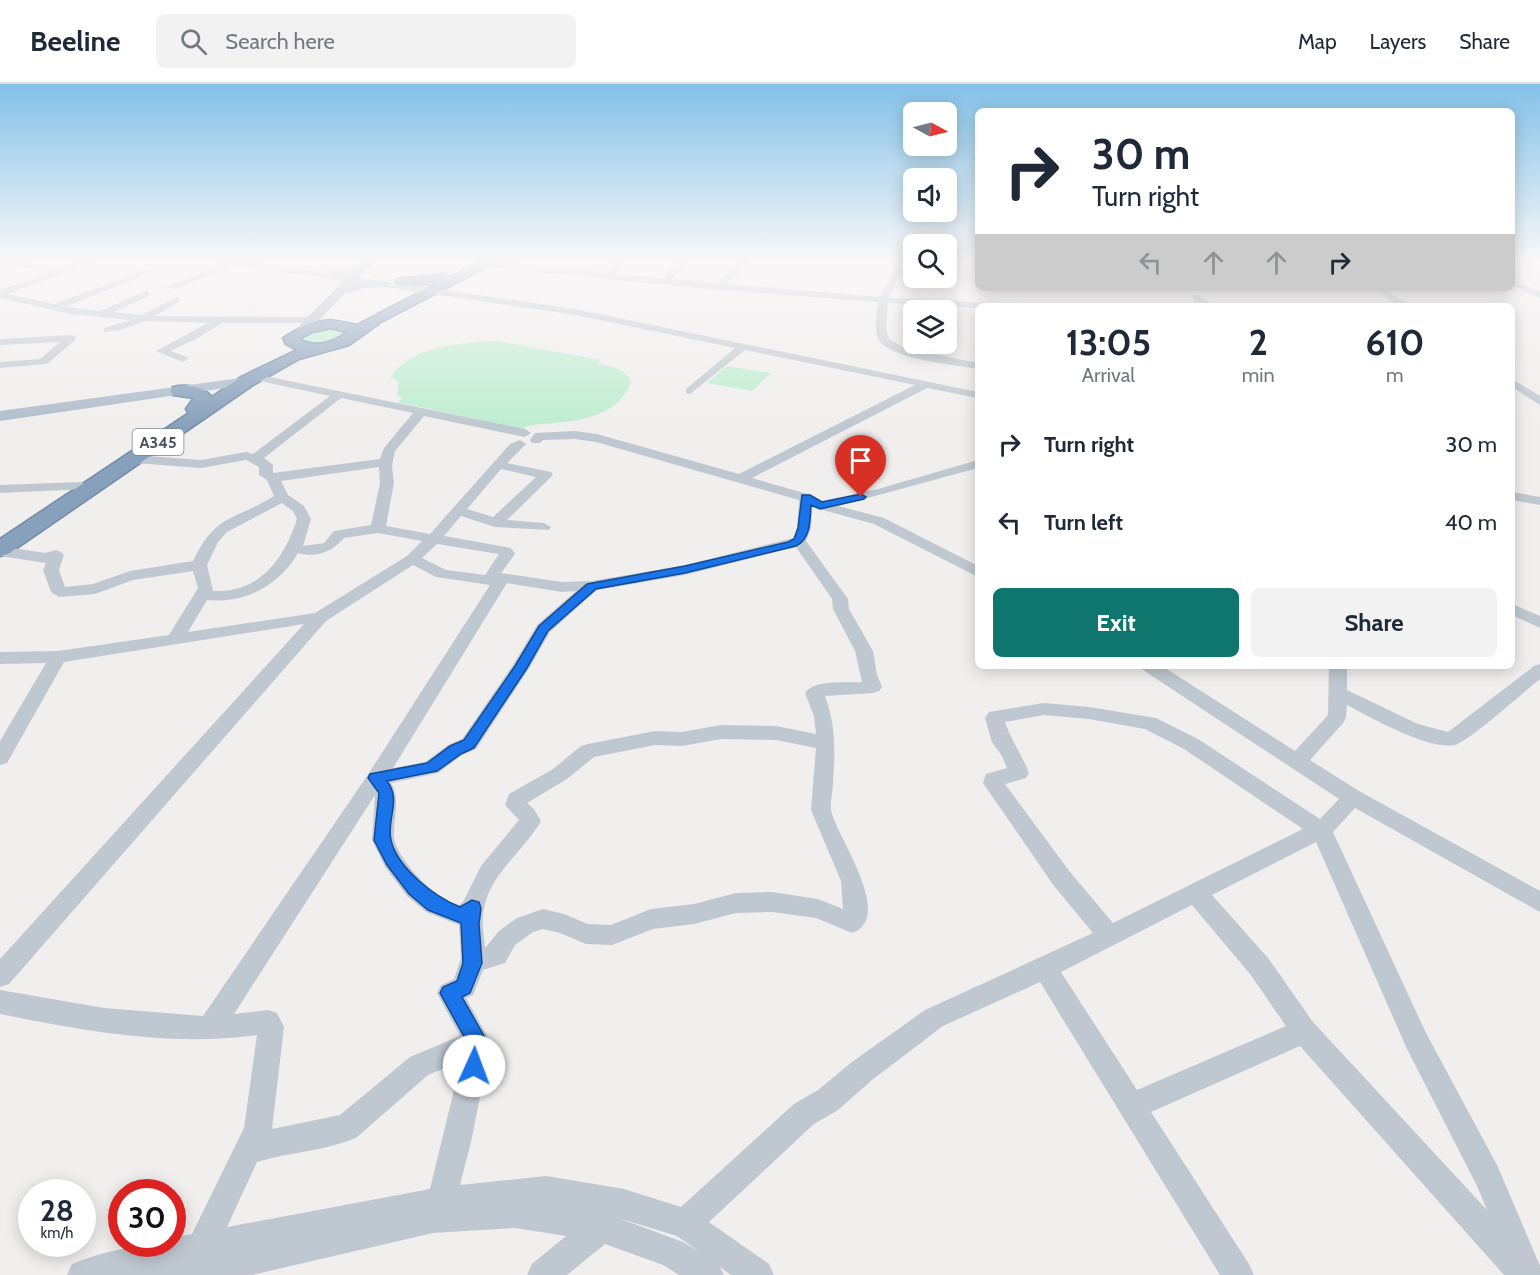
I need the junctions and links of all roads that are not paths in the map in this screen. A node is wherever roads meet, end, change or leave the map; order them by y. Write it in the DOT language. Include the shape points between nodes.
graph roads {
  1 [pos="118,316"];
  2 [pos="147,316"];
  3 [pos="319,316"];
  4 [pos="332,316"];
  5 [pos="382,316"];
  6 [pos="592,316"];
  7 [pos="620,316"];
  8 [pos="882,316"];
  9 [pos="142,318"];
  10 [pos="219,320"];
  11 [pos="346,327"];
  12 [pos="108,330"];
  13 [pos="302,332"];
  14 [pos="0,342"];
  15 [pos="322,347"];
  16 [pos="743,347"];
  17 [pos="183,359"];
  18 [pos="0,365"];
  19 [pos="975,365"];
  20 [pos="245,379"];
  21 [pos="928,382"];
  22 [pos="1515,384"];
  23 [pos="975,389"];
  24 [pos="179,391"];
  25 [pos="690,391"];
  26 [pos="341,393"];
  27 [pos="975,393"];
  28 [pos="1540,402"];
  29 [pos="195,409"];
  30 [pos="421,411"];
  31 [pos="0,414"];
  32 [pos="524,441"];
  33 [pos="255,458"];
  34 [pos="134,459"];
  35 [pos="385,462"];
  36 [pos="500,465"];
  37 [pos="975,465"];
  38 [pos="273,478"];
  39 [pos="740,479"];
  40 [pos="81,486"];
  41 [pos="0,489"];
  42 [pos="1515,491"];
  43 [pos="1540,495"];
  44 [pos="282,497"];
  45 [pos="1515,497"];
  46 [pos="806,498"];
  47 [pos="1540,501"];
  48 [pos="820,506"];
  49 [pos="459,511"];
  50 [pos="495,523"];
  51 [pos="544,527"];
  52 [pos="378,530"];
  53 [pos="435,537"];
  54 [pos="0,539"];
  55 [pos="299,539"];
  56 [pos="799,541"];
  57 [pos="0,550"];
  58 [pos="412,559"];
  59 [pos="199,565"];
  60 [pos="975,570"];
  61 [pos="496,579"];
  62 [pos="592,586"];
  63 [pos="206,588"];
  64 [pos="1515,610"];
  65 [pos="320,616"];
  66 [pos="1540,623"];
  67 [pos="174,640"];
  68 [pos="58,657"];
  69 [pos="0,658"];
  70 [pos="1154,669"];
  71 [pos="1338,669"];
  72 [pos="1540,669"];
  73 [pos="1339,694"];
  74 [pos="826,743"];
  75 [pos="0,758"];
  76 [pos="1298,762"];
  77 [pos="376,778"];
  78 [pos="1352,797"];
  79 [pos="1321,830"];
  80 [pos="1196,893"];
  81 [pos="1540,902"];
  82 [pos="472,908"];
  83 [pos="1109,935"];
  84 [pos="472,963"];
  85 [pos="1045,968"];
  86 [pos="0,976"];
  87 [pos="0,1002"];
  88 [pos="210,1028"];
  89 [pos="1304,1031"];
  90 [pos="477,1041"];
  91 [pos="1132,1106"];
  92 [pos="258,1127"];
  93 [pos="444,1201"];
  94 [pos="685,1223"];
  95 [pos="601,1227"];
  96 [pos="202,1247"];
  97 [pos="83,1275"];
  98 [pos="151,1275"];
  99 [pos="543,1275"];
  100 [pos="708,1275"];
  101 [pos="758,1275"];
  102 [pos="1238,1275"];
  103 [pos="1526,1275"];
  1 -- 9 [label="street"];
  2 -- 9 [label="street"];
  3 -- 13 [label="main road"];
  4 -- 11 [label="main road"];
  5 -- 11 [label="highway, A345"];
  6 -- 16 [label="street"];
  7 -- 21 [label="street"];
  8 -- 19 [label="street" via="884,340 892,347"];
  9 -- 10 [label="street"];
  9 -- 12 [label="street"];
  10 -- 13 [label="street"];
  10 -- 17 [label="street" via="161,351"];
  11 -- 13 [label="highway, A345" via="324,325"];
  11 -- 15 [label="highway, A345" via="345,341"];
  13 -- 15 [label="highway, A345"];
  13 -- 20 [label="highway, A345" via="280,357"];
  14 -- 18 [label="street" via="71,338 43,363"];
  15 -- 20 [label="highway, A345"];
  16 -- 21 [label="street"];
  16 -- 25 [label="street"];
  20 -- 24 [label="main road"];
  20 -- 26 [label="street"];
  20 -- 29 [label="highway, A345"];
  20 -- 31 [label="main road"];
  20 -- 34 [label="highway, A345"];
  21 -- 23 [label="street"];
  21 -- 27 [label="street"];
  21 -- 39 [label="street"];
  22 -- 28 [label="street"];
  24 -- 29 [label="highway" via="204,396"];
  24 -- 31 [label="main road"];
  26 -- 30 [label="street"];
  26 -- 33 [label="street"];
  29 -- 40 [label="highway, A345"];
  30 -- 32 [label="street" via="502,429"];
  30 -- 35 [label="street" via="393,444"];
  32 -- 36 [label="street"];
  32 -- 39 [label="street" via="553,435 597,438"];
  33 -- 34 [label="street" via="201,464"];
  33 -- 38 [label="street" via="266,465 266,475"];
  34 -- 57 [label="highway, A345"];
  35 -- 38 [label="street"];
  35 -- 52 [label="street" via="387,483"];
  36 -- 49 [label="street"];
  36 -- 50 [label="street" via="546,475"];
  37 -- 48 [label="street"];
  38 -- 44 [label="street"];
  39 -- 46 [label="street"];
  40 -- 41 [label="street"];
  40 -- 54 [label="highway, A345"];
  42 -- 43 [label="street"];
  44 -- 55 [label="street" via="299,509 304,519"];
  44 -- 59 [label="street" via="220,531"];
  45 -- 47 [label="street"];
  46 -- 48 [label="street"];
  46 -- 56 [label="street"];
  48 -- 60 [label="street" via="879,521"];
  49 -- 50 [label="street"];
  49 -- 53 [label="street"];
  50 -- 51 [label="street"];
  52 -- 53 [label="street"];
  52 -- 55 [label="street" via="339,534 329,546 307,551 295,548"];
  53 -- 58 [label="street"];
  53 -- 61 [label="street" via="506,551"];
  55 -- 63 [label="street" via="281,567 255,589 215,596 204,595"];
  56 -- 62 [label="street" via="685,570"];
  56 -- 74 [label="street" via="842,603 841,609 864,651 873,687 814,692 823,716"];
  57 -- 59 [label="street" via="46,558 56,555 51,570 58,592 95,589 130,576"];
  58 -- 61 [label="street" via="442,574"];
  58 -- 65 [label="street"];
  59 -- 63 [label="street"];
  61 -- 62 [label="street" via="562,587"];
  61 -- 77 [label="street"];
  62 -- 77 [label="street" via="543,629 469,744 431,768"];
  63 -- 67 [label="street"];
  64 -- 66 [label="street"];
  65 -- 67 [label="street"];
  65 -- 86 [label="street"];
  67 -- 68 [label="street"];
  68 -- 69 [label="street"];
  68 -- 75 [label="street"];
  70 -- 76 [label="street"];
  71 -- 73 [label="street"];
  72 -- 73 [label="street" via="1452,739 1443,740 1419,731"];
  73 -- 76 [label="street" via="1337,717"];
  74 -- 82 [label="street" via="776,733 721,732 588,750 560,774 516,800 515,805 530,821 497,858"];
  74 -- 84 [label="street" via="821,810 852,881 856,918 852,922 818,909 772,902 736,903 694,914 651,919 612,935 586,934 543,919 525,925 507,938 496,955"];
  76 -- 78 [label="street"];
  77 -- 82 [label="street" via="387,792 383,840 393,861 415,889 435,905 462,916"];
  77 -- 88 [label="street"];
  78 -- 79 [label="street"];
  78 -- 81 [label="street"];
  79 -- 80 [label="street"];
  79 -- 83 [label="street" via="1191,744 1149,723 1044,709 994,718 1019,773 993,779 993,783 1062,879"];
  79 -- 103 [label="street" via="1416,1040 1488,1177"];
  80 -- 83 [label="street"];
  80 -- 89 [label="street" via="1259,966"];
  82 -- 84 [label="street"];
  83 -- 85 [label="street"];
  84 -- 90 [label="street" via="464,987 450,993"];
  85 -- 91 [label="street"];
  85 -- 94 [label="street" via="934,1018 804,1114"];
  87 -- 88 [label="street" via="71,1017"];
  88 -- 92 [label="street" via="268,1022 271,1025"];
  89 -- 91 [label="street"];
  89 -- 103 [label="street"];
  90 -- 92 [label="street" via="419,1066 346,1128 255,1148"];
  90 -- 93 [label="street"];
  91 -- 102 [label="street"];
  92 -- 96 [label="street"];
  93 -- 94 [label="street" via="546,1191 624,1204"];
  93 -- 96 [label="street"];
  94 -- 101 [label="street"];
  95 -- 98 [label="street" via="515,1213 433,1218 192,1273"];
  95 -- 99 [label="street"];
  95 -- 100 [label="street" via="672,1253"];
  96 -- 97 [label="street"];
}
